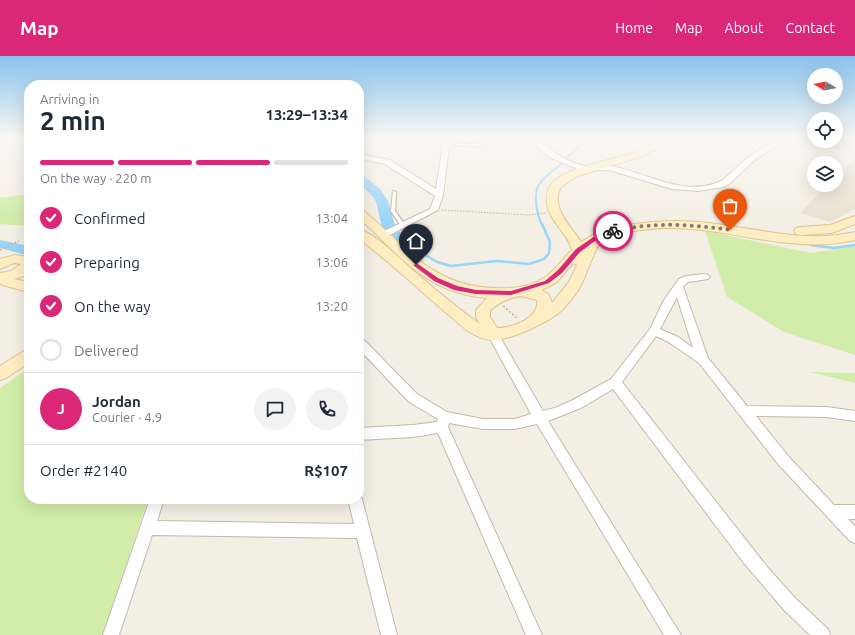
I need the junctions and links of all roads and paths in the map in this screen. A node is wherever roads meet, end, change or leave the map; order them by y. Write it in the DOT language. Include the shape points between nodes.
graph roads {
  1 [pos="392,165"];
  2 [pos="443,165"];
  3 [pos="576,165"];
  4 [pos="603,165"];
  5 [pos="744,165"];
  6 [pos="593,168"];
  7 [pos="394,192"];
  8 [pos="439,195"];
  9 [pos="434,210"];
  10 [pos="543,214"];
  11 [pos="364,215"];
  12 [pos="855,220"];
  13 [pos="392,230"];
  14 [pos="743,231"];
  15 [pos="567,232"];
  16 [pos="599,236"];
  17 [pos="855,236"];
  18 [pos="364,237"];
  19 [pos="19,241"];
  20 [pos="578,251"];
  21 [pos="0,252"];
  22 [pos="568,261"];
  23 [pos="404,262"];
  24 [pos="24,265"];
  25 [pos="0,273"];
  26 [pos="705,277"];
  27 [pos="24,281"];
  28 [pos="575,284"];
  29 [pos="24,285"];
  30 [pos="678,286"];
  31 [pos="520,291"];
  32 [pos="500,297"];
  33 [pos="539,318"];
  34 [pos="525,326"];
  35 [pos="654,331"];
  36 [pos="493,335"];
  37 [pos="364,347"];
  38 [pos="24,358"];
  39 [pos="703,360"];
  40 [pos="0,374"];
  41 [pos="615,382"];
  42 [pos="743,411"];
  43 [pos="855,416"];
  44 [pos="540,418"];
  45 [pos="444,422"];
  46 [pos="364,434"];
  47 [pos="155,504"];
  48 [pos="356,504"];
  49 [pos="831,512"];
  50 [pos="855,512"];
  51 [pos="148,528"];
  52 [pos="362,531"];
  53 [pos="855,536"];
  54 [pos="111,635"];
  55 [pos="389,635"];
  56 [pos="534,635"];
  57 [pos="673,635"];
  58 [pos="822,635"];
  1 -- 8 [label="street"];
  2 -- 8 [label="street"];
  3 -- 6 [label="street"];
  4 -- 6 [label="main road"];
  5 -- 6 [label="street" via="726,182 708,188 690,189 672,187 610,168"];
  6 -- 15 [label="main road" via="571,175 554,187 551,196 553,206 558,220"];
  7 -- 13 [label="lane"];
  8 -- 9 [label="street"];
  9 -- 10 [label="path"];
  9 -- 13 [label="street"];
  11 -- 13 [label="main road"];
  12 -- 14 [label="main road" via="843,226 823,230"];
  13 -- 23 [label="main road"];
  14 -- 16 [label="main road" via="703,226 654,225 621,229"];
  14 -- 17 [label="main road" via="821,241"];
  15 -- 16 [label="main road" via="581,239"];
  15 -- 20 [label="main road"];
  15 -- 22 [label="main road" via="570,248"];
  16 -- 20 [label="main road"];
  16 -- 28 [label="main road"];
  18 -- 23 [label="main road"];
  19 -- 21 [label="path"];
  20 -- 22 [label="main road"];
  20 -- 28 [label="main road"];
  21 -- 24 [label="main road"];
  22 -- 31 [label="main road" via="560,272 547,282"];
  23 -- 32 [label="main road" via="456,288"];
  23 -- 36 [label="main road" via="479,331"];
  24 -- 25 [label="main road" via="10,276"];
  24 -- 27 [label="main road" via="19,276"];
  25 -- 29 [label="main road" via="7,282"];
  26 -- 30 [label="street" via="684,279"];
  28 -- 33 [label="main road" via="555,308"];
  30 -- 35 [label="street" via="668,300"];
  30 -- 39 [label="street"];
  31 -- 32 [label="main road"];
  31 -- 33 [label="main road" via="539,294 544,298 545,305"];
  32 -- 34 [label="path"];
  32 -- 36 [label="main road" via="485,307 483,314"];
  33 -- 34 [label="main road"];
  34 -- 36 [label="main road"];
  35 -- 39 [label="street" via="674,340"];
  35 -- 41 [label="street"];
  36 -- 44 [label="street"];
  37 -- 45 [label="street" via="413,398"];
  38 -- 40 [label="main road"];
  39 -- 42 [label="street"];
  41 -- 44 [label="street" via="577,404"];
  41 -- 58 [label="street" via="768,580 798,614"];
  42 -- 43 [label="street" via="827,412"];
  42 -- 49 [label="street" via="783,460"];
  44 -- 45 [label="street" via="500,425"];
  44 -- 57 [label="street"];
  45 -- 46 [label="street" via="412,431"];
  45 -- 56 [label="street"];
  47 -- 51 [label="street"];
  48 -- 52 [label="street"];
  49 -- 50 [label="street"];
  49 -- 53 [label="street"];
  51 -- 52 [label="street"];
  51 -- 54 [label="street"];
  52 -- 55 [label="street"];
}
